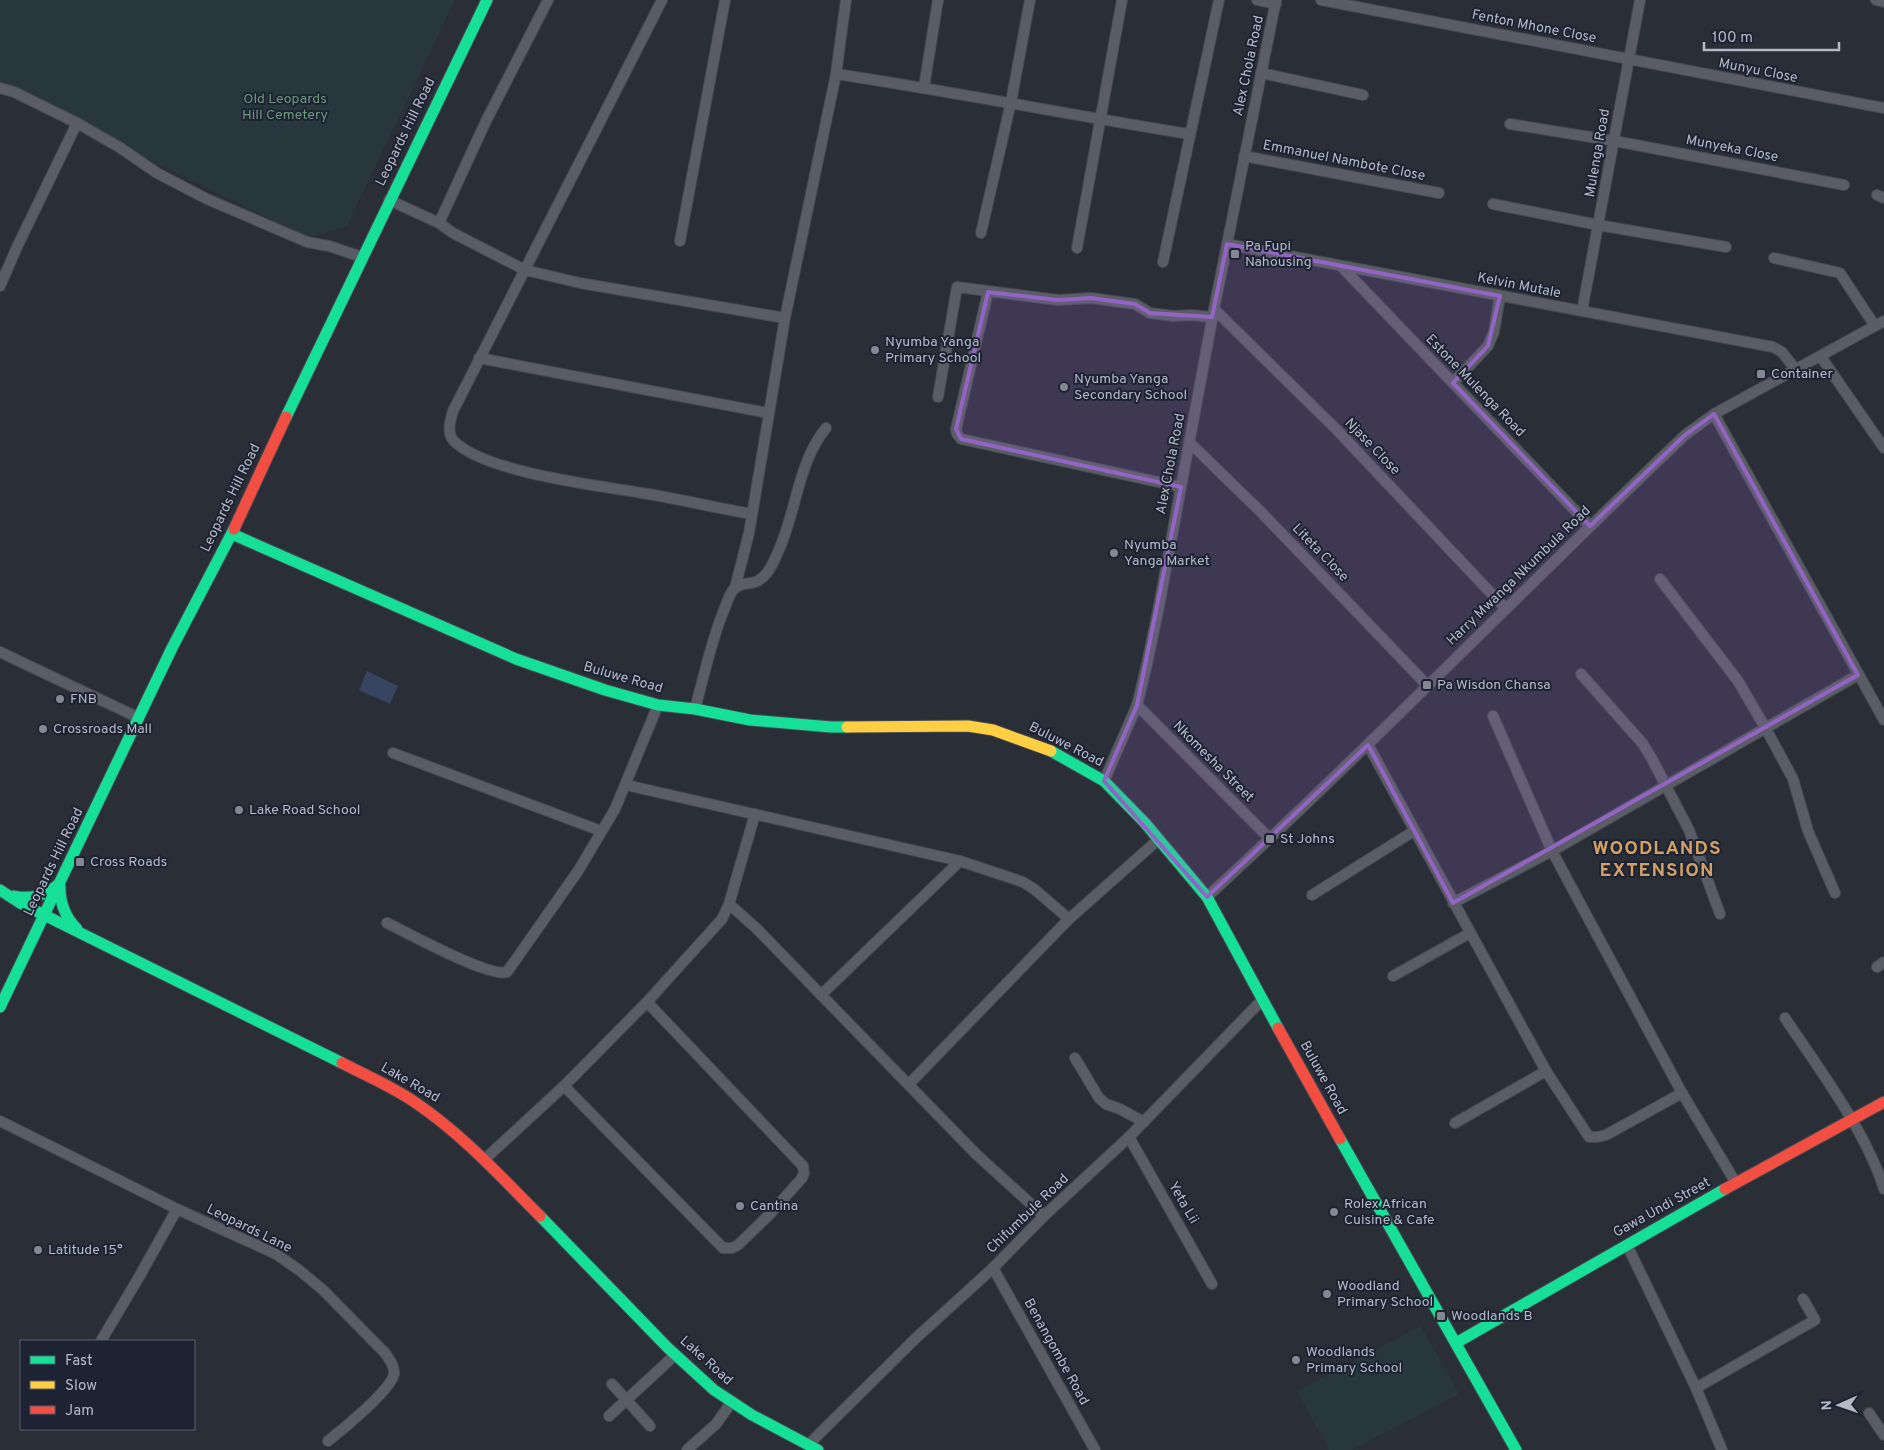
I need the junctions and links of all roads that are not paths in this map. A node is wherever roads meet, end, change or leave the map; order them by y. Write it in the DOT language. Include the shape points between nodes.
graph roads {
  1 [pos="487,0"];
  2 [pos="548,0"];
  3 [pos="662,0"];
  4 [pos="725,0"];
  5 [pos="846,0"];
  6 [pos="938,0"];
  7 [pos="1030,0"];
  8 [pos="1122,0"];
  9 [pos="1219,0"];
  10 [pos="1257,0"];
  11 [pos="1321,0"];
  12 [pos="1640,0"];
  13 [pos="1876,0"];
  14 [pos="1276,2"];
  15 [pos="1884,2"];
  16 [pos="1628,60"];
  17 [pos="1261,73"];
  18 [pos="836,74"];
  19 [pos="924,87"];
  20 [pos="0,88"];
  21 [pos="1363,95"];
  22 [pos="1010,102"];
  23 [pos="1884,108"];
  24 [pos="1101,120"];
  25 [pos="77,123"];
  26 [pos="1510,124"];
  27 [pos="1189,134"];
  28 [pos="1615,141"];
  29 [pos="1244,156"];
  30 [pos="1844,186"];
  31 [pos="1439,193"];
  32 [pos="389,200"];
  33 [pos="1493,204"];
  34 [pos="439,224"];
  35 [pos="1598,225"];
  36 [pos="981,234"];
  37 [pos="680,241"];
  38 [pos="1227,244"];
  39 [pos="1076,248"];
  40 [pos="1726,248"];
  41 [pos="362,257"];
  42 [pos="1774,258"];
  43 [pos="1164,262"];
  44 [pos="1340,266"];
  45 [pos="525,270"];
  46 [pos="0,286"];
  47 [pos="988,292"];
  48 [pos="1500,296"];
  49 [pos="1582,311"];
  50 [pos="1213,313"];
  51 [pos="785,318"];
  52 [pos="1879,324"];
  53 [pos="1821,357"];
  54 [pos="480,358"];
  55 [pos="1796,370"];
  56 [pos="1452,383"];
  57 [pos="938,396"];
  58 [pos="768,413"];
  59 [pos="1714,414"];
  60 [pos="826,428"];
  61 [pos="1190,443"];
  62 [pos="1884,448"];
  63 [pos="1181,487"];
  64 [pos="752,514"];
  65 [pos="1590,526"];
  66 [pos="232,534"];
  67 [pos="1660,579"];
  68 [pos="735,588"];
  69 [pos="1506,609"];
  70 [pos="0,652"];
  71 [pos="1582,674"];
  72 [pos="1858,675"];
  73 [pos="1427,685"];
  74 [pos="658,705"];
  75 [pos="1137,705"];
  76 [pos="695,709"];
  77 [pos="1493,716"];
  78 [pos="139,718"];
  79 [pos="1884,720"];
  80 [pos="1766,729"];
  81 [pos="1368,745"];
  82 [pos="393,753"];
  83 [pos="1104,781"];
  84 [pos="626,785"];
  85 [pos="1667,786"];
  86 [pos="755,814"];
  87 [pos="1414,830"];
  88 [pos="601,831"];
  89 [pos="1159,839"];
  90 [pos="1270,839"];
  91 [pos="1552,851"];
  92 [pos="960,861"];
  93 [pos="61,883"];
  94 [pos="4,892"];
  95 [pos="1835,893"];
  96 [pos="1312,895"];
  97 [pos="1207,896"];
  98 [pos="1453,903"];
  99 [pos="20,904"];
  100 [pos="729,904"];
  101 [pos="1720,914"];
  102 [pos="46,915"];
  103 [pos="1069,919"];
  104 [pos="387,923"];
  105 [pos="69,927"];
  106 [pos="81,933"];
  107 [pos="1470,933"];
  108 [pos="31,946"];
  109 [pos="1393,976"];
  110 [pos="821,995"];
  111 [pos="1262,1000"];
  112 [pos="647,1002"];
  113 [pos="0,1007"];
  114 [pos="1785,1018"];
  115 [pos="1075,1058"];
  116 [pos="1546,1071"];
  117 [pos="909,1084"];
  118 [pos="564,1086"];
  119 [pos="1682,1093"];
  120 [pos="1884,1102"];
  121 [pos="1851,1120"];
  122 [pos="0,1121"];
  123 [pos="1144,1122"];
  124 [pos="1455,1123"];
  125 [pos="1129,1137"];
  126 [pos="485,1159"];
  127 [pos="1736,1183"];
  128 [pos="1884,1189"];
  129 [pos="177,1210"];
  130 [pos="1044,1216"];
  131 [pos="1628,1245"];
  132 [pos="993,1268"];
  133 [pos="1212,1284"];
  134 [pos="1803,1298"];
  135 [pos="102,1340"];
  136 [pos="1456,1343"];
  137 [pos="674,1354"];
  138 [pos="612,1384"];
  139 [pos="1696,1388"];
  140 [pos="627,1400"];
  141 [pos="731,1403"];
  142 [pos="1869,1413"];
  143 [pos="609,1416"];
  144 [pos="650,1426"];
  145 [pos="1884,1435"];
  146 [pos="328,1441"];
  147 [pos="814,1447"];
  148 [pos="687,1450"];
  149 [pos="1095,1450"];
  150 [pos="1516,1450"];
  151 [pos="1722,1450"];
  1 -- 32 [label="main road, Leopards Hill Road"];
  2 -- 34 [label="street" via="486,121"];
  3 -- 45 [label="street"];
  4 -- 37 [label="street"];
  5 -- 18 [label="street"];
  6 -- 19 [label="street"];
  7 -- 22 [label="street"];
  8 -- 24 [label="street"];
  9 -- 27 [label="street"];
  10 -- 14 [label="street"];
  11 -- 16 [label="street, Fenton Mhone Close"];
  12 -- 16 [label="street, Mulenga Road"];
  13 -- 15 [label="street"];
  14 -- 17 [label="street, Alex Chola Road"];
  16 -- 23 [label="street, Munyu Close"];
  16 -- 28 [label="street, Mulenga Road"];
  17 -- 21 [label="street"];
  17 -- 29 [label="street, Alex Chola Road"];
  18 -- 19 [label="street"];
  18 -- 51 [label="street"];
  19 -- 22 [label="street"];
  20 -- 25 [label="street"];
  22 -- 24 [label="street"];
  22 -- 36 [label="street"];
  24 -- 27 [label="street"];
  24 -- 39 [label="street"];
  25 -- 41 [label="street" via="150,169 207,199 307,242"];
  25 -- 46 [label="street"];
  26 -- 28 [label="street, Munyeka Close"];
  27 -- 43 [label="street"];
  28 -- 30 [label="street, Munyeka Close"];
  28 -- 35 [label="street, Mulenga Road"];
  29 -- 31 [label="street, Emmanuel Nambote Close"];
  29 -- 38 [label="street, Alex Chola Road"];
  32 -- 34 [label="street"];
  32 -- 41 [label="main road, Leopards Hill Road"];
  33 -- 35 [label="street"];
  34 -- 45 [label="street"];
  35 -- 40 [label="street"];
  35 -- 49 [label="street, Mulenga Road"];
  38 -- 44 [label="street, Kelvin Mutale"];
  38 -- 50 [label="street, Alex Chola Road"];
  41 -- 66 [label="main road, Leopards Hill Road"];
  42 -- 52 [label="street" via="1840,273"];
  44 -- 48 [label="street, Kelvin Mutale"];
  44 -- 56 [label="street, Estone Mulenga Road"];
  45 -- 51 [label="street" via="580,283"];
  45 -- 54 [label="street"];
  47 -- 50 [label="street" via="1058,300 1091,298 1135,304 1150,313 1174,316"];
  47 -- 57 [label="street" via="958,287"];
  47 -- 63 [label="street" via="956,429 961,439"];
  48 -- 49 [label="street, Kelvin Mutale"];
  48 -- 56 [label="street" via="1494,332 1488,346"];
  49 -- 55 [label="street, Kelvin Mutale" via="1773,347 1782,352"];
  50 -- 61 [label="street, Alex Chola Road"];
  50 -- 69 [label="street, Njase Close" via="1337,430"];
  51 -- 58 [label="street"];
  52 -- 53 [label="street, Harry Mwanga Nkumbula Road"];
  53 -- 55 [label="street, Harry Mwanga Nkumbula Road"];
  53 -- 62 [label="street"];
  54 -- 58 [label="street"];
  54 -- 64 [label="street" via="449,424 450,436 466,451 519,470"];
  55 -- 59 [label="street, Harry Mwanga Nkumbula Road"];
  56 -- 65 [label="street, Estone Mulenga Road"];
  58 -- 64 [label="street"];
  59 -- 65 [label="street, Harry Mwanga Nkumbula Road" via="1685,435"];
  59 -- 72 [label="street"];
  60 -- 68 [label="street" via="807,460 784,538 772,565 759,580"];
  61 -- 63 [label="street, Alex Chola Road"];
  61 -- 73 [label="street, Liteta Close"];
  63 -- 75 [label="street, Alex Chola Road"];
  64 -- 68 [label="street"];
  65 -- 69 [label="street, Harry Mwanga Nkumbula Road"];
  66 -- 74 [label="main road, Buluwe Road" via="516,659"];
  66 -- 78 [label="main road, Leopards Hill Road"];
  67 -- 80 [label="street" via="1738,681"];
  68 -- 76 [label="street" via="717,628"];
  69 -- 73 [label="street, Harry Mwanga Nkumbula Road"];
  70 -- 78 [label="street"];
  71 -- 85 [label="street" via="1643,744"];
  72 -- 79 [label="street"];
  72 -- 80 [label="street"];
  73 -- 81 [label="street, Harry Mwanga Nkumbula Road"];
  74 -- 76 [label="main road, Buluwe Road"];
  74 -- 84 [label="street"];
  75 -- 83 [label="street, Alex Chola Road"];
  75 -- 90 [label="street, Nkomesha Street"];
  76 -- 83 [label="main road, Buluwe Road" via="750,720 831,726 968,726 1030,742"];
  77 -- 91 [label="street"];
  78 -- 93 [label="main road, Leopards Hill Road"];
  80 -- 85 [label="street"];
  80 -- 95 [label="street" via="1793,779 1808,831"];
  81 -- 87 [label="street"];
  81 -- 90 [label="street, Harry Mwanga Nkumbula Road"];
  82 -- 88 [label="street"];
  83 -- 89 [label="main road, Buluwe Road"];
  84 -- 86 [label="street"];
  84 -- 88 [label="street"];
  85 -- 91 [label="street"];
  85 -- 101 [label="street" via="1688,830"];
  86 -- 92 [label="street"];
  86 -- 100 [label="street"];
  87 -- 96 [label="street"];
  87 -- 98 [label="street"];
  88 -- 104 [label="street" via="578,871 507,972 492,972"];
  89 -- 97 [label="main road, Buluwe Road"];
  89 -- 103 [label="street"];
  90 -- 97 [label="street, Harry Mwanga Nkumbula Road"];
  91 -- 98 [label="street"];
  91 -- 119 [label="street"];
  92 -- 103 [label="street" via="1023,882"];
  92 -- 110 [label="street"];
  93 -- 94 [label="main road" via="37,898 22,899"];
  93 -- 102 [label="main road, Leopards Hill Road"];
  93 -- 106 [label="main road" via="61,906"];
  94 -- 99 [label="main road, Lake Road"];
  97 -- 111 [label="main road, Buluwe Road"];
  98 -- 107 [label="street"];
  99 -- 102 [label="main road, Lake Road"];
  99 -- 108 [label="main road" via="27,910 34,928"];
  100 -- 110 [label="street"];
  100 -- 112 [label="street" via="722,919"];
  102 -- 105 [label="main road, Lake Road"];
  102 -- 108 [label="main road, Leopards Hill Road"];
  103 -- 117 [label="street"];
  105 -- 106 [label="main road, Lake Road"];
  105 -- 108 [label="main road" via="50,931"];
  106 -- 126 [label="main road, Lake Road" via="396,1090 433,1112"];
  107 -- 109 [label="street"];
  107 -- 116 [label="street"];
  108 -- 113 [label="main road, Leopards Hill Road"];
  110 -- 117 [label="street"];
  111 -- 123 [label="street, Chifumbule Road"];
  111 -- 136 [label="main road, Buluwe Road"];
  112 -- 118 [label="street"];
  112 -- 118 [label="street" via="803,1166 802,1178 769,1215 738,1245 723,1248"];
  114 -- 121 [label="street"];
  115 -- 123 [label="street" via="1098,1098"];
  116 -- 119 [label="street" via="1590,1138 1606,1135"];
  116 -- 124 [label="street"];
  117 -- 130 [label="street" via="976,1154"];
  118 -- 126 [label="street"];
  119 -- 127 [label="street"];
  120 -- 121 [label="main road, Gawa Undi Street"];
  121 -- 127 [label="main road, Gawa Undi Street"];
  121 -- 128 [label="street" via="1875,1164"];
  122 -- 129 [label="street, Leopards Lane"];
  123 -- 125 [label="street, Chifumbule Road"];
  125 -- 130 [label="street, Chifumbule Road"];
  125 -- 133 [label="street, Yeta Lii"];
  126 -- 137 [label="main road, Lake Road"];
  127 -- 131 [label="main road, Gawa Undi Street"];
  129 -- 135 [label="street"];
  129 -- 146 [label="street, Leopards Lane" via="276,1254 323,1290 385,1353 394,1372 391,1381 354,1421"];
  130 -- 132 [label="street, Chifumbule Road"];
  131 -- 136 [label="main road, Gawa Undi Street"];
  131 -- 139 [label="street"];
  132 -- 147 [label="street, Chifumbule Road" via="916,1338"];
  132 -- 149 [label="street, Benangombe Road"];
  134 -- 139 [label="street" via="1815,1320"];
  136 -- 150 [label="main road, Buluwe Road"];
  137 -- 140 [label="street"];
  137 -- 141 [label="main road, Lake Road"];
  138 -- 140 [label="street"];
  139 -- 151 [label="street"];
  140 -- 143 [label="street"];
  140 -- 144 [label="street"];
  141 -- 147 [label="main road, Lake Road"];
  141 -- 148 [label="street" via="716,1424"];
  142 -- 145 [label="street"];
}
